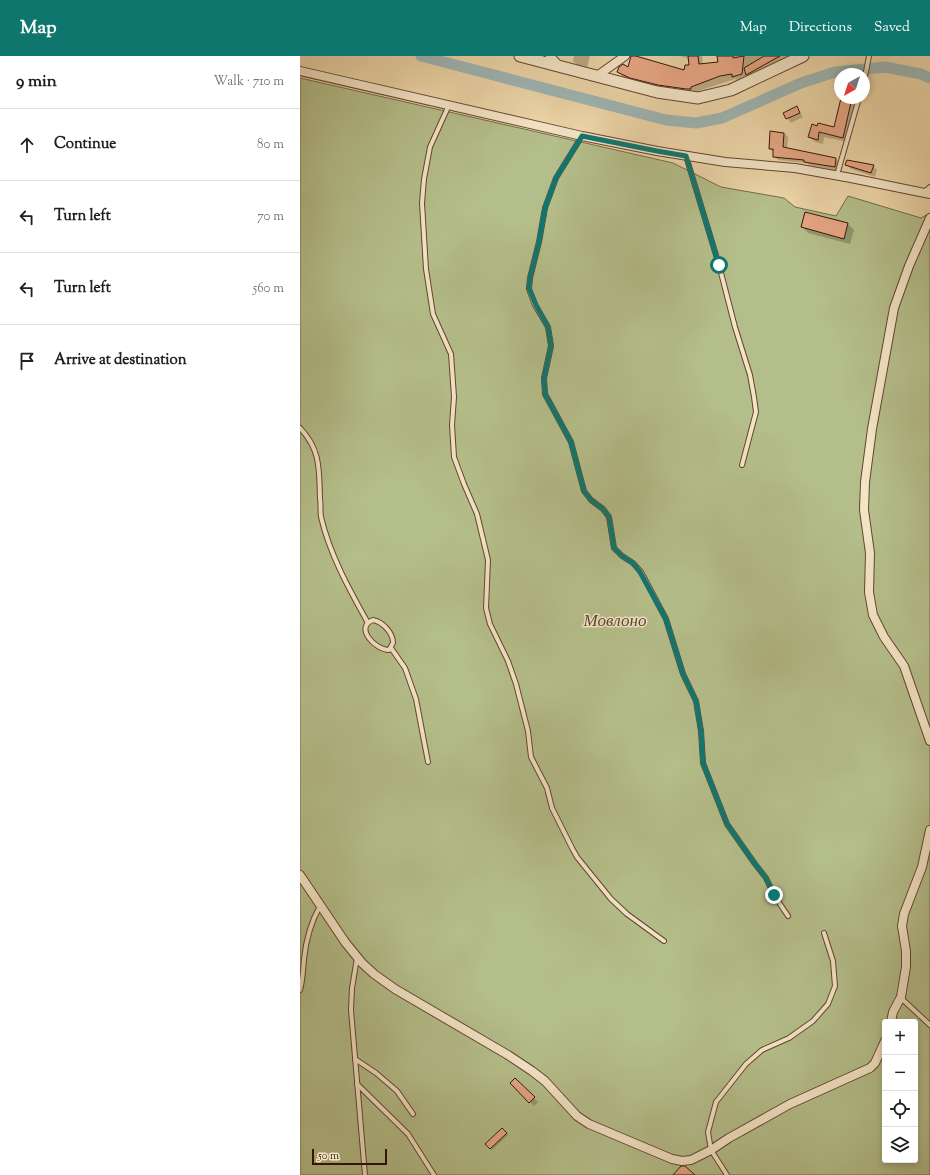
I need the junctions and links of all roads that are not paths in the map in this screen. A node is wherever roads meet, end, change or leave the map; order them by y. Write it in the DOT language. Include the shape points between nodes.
graph roads {
  1 [pos="520,56"];
  2 [pos="550,56"];
  3 [pos="625,56"];
  4 [pos="803,56"];
  5 [pos="869,56"];
  6 [pos="559,66"];
  7 [pos="867,68"];
  8 [pos="300,71"];
  9 [pos="597,76"];
  10 [pos="857,104"];
  11 [pos="449,105"];
  12 [pos="582,136"];
  13 [pos="686,156"];
  14 [pos="837,175"];
  15 [pos="930,186"];
  16 [pos="926,194"];
  17 [pos="930,218"];
  18 [pos="300,428"];
  19 [pos="742,465"];
  20 [pos="368,623"];
  21 [pos="391,648"];
  22 [pos="930,741"];
  23 [pos="428,762"];
  24 [pos="930,830"];
  25 [pos="300,875"];
  26 [pos="321,905"];
  27 [pos="788,916"];
  28 [pos="824,933"];
  29 [pos="664,941"];
  30 [pos="358,957"];
  31 [pos="300,990"];
  32 [pos="901,997"];
  33 [pos="891,1019"];
  34 [pos="930,1025"];
  35 [pos="882,1048"];
  36 [pos="355,1059"];
  37 [pos="357,1084"];
  38 [pos="414,1114"];
  39 [pos="711,1150"];
  40 [pos="365,1175"];
  41 [pos="434,1175"];
  42 [pos="727,1175"];
  1 -- 6 [label="street"];
  2 -- 6 [label="street"];
  3 -- 9 [label="street"];
  4 -- 9 [label="street" via="731,90 698,98 657,92"];
  5 -- 7 [label="lane"];
  6 -- 9 [label="street"];
  8 -- 11 [label="street"];
  10 -- 14 [label="lane"];
  11 -- 12 [label="street"];
  11 -- 29 [label="lane" via="430,147 424,179 422,204 426,269 433,314 451,354 454,457 477,514 488,560 488,619 516,684 528,731 531,757 572,848 611,899"];
  12 -- 13 [label="street"];
  12 -- 27 [label="lane" via="556,178 545,208 530,278 529,288 548,327 551,346 544,378 545,394 571,442 584,491 609,517 614,548 640,572 666,619 683,674 696,701 703,763 727,824 766,878"];
  13 -- 14 [label="street"];
  13 -- 19 [label="lane" via="750,374 756,412"];
  14 -- 16 [label="street"];
  15 -- 16 [label="lane"];
  17 -- 22 [label="street" via="894,308 864,482 864,510 870,553 869,592 873,615 884,637 904,666"];
  18 -- 20 [label="lane" via="309,438 317,456 321,515 330,544 343,576"];
  20 -- 21 [label="lane" via="366,629 369,640 379,648"];
  20 -- 21 [label="lane" via="373,620 385,627 392,635"];
  21 -- 23 [label="lane" via="405,668 416,699"];
  24 -- 32 [label="street" via="922,867 904,914 902,926 906,967"];
  25 -- 26 [label="street"];
  26 -- 30 [label="street"];
  26 -- 31 [label="lane" via="310,930"];
  28 -- 39 [label="lane" via="833,961 835,986 828,1004 813,1021 789,1038 762,1050 746,1064 716,1102 708,1132"];
  30 -- 36 [label="lane" via="351,1010"];
  30 -- 39 [label="street" via="374,974 395,989 532,1071 545,1081 577,1116 589,1124 672,1159 691,1160"];
  32 -- 33 [label="street"];
  32 -- 34 [label="lane"];
  35 -- 39 [label="street" via="870,1068 790,1104"];
  36 -- 37 [label="lane"];
  36 -- 38 [label="lane" via="397,1091"];
  37 -- 40 [label="lane"];
  37 -- 41 [label="lane" via="408,1134"];
  39 -- 42 [label="lane"];
}
